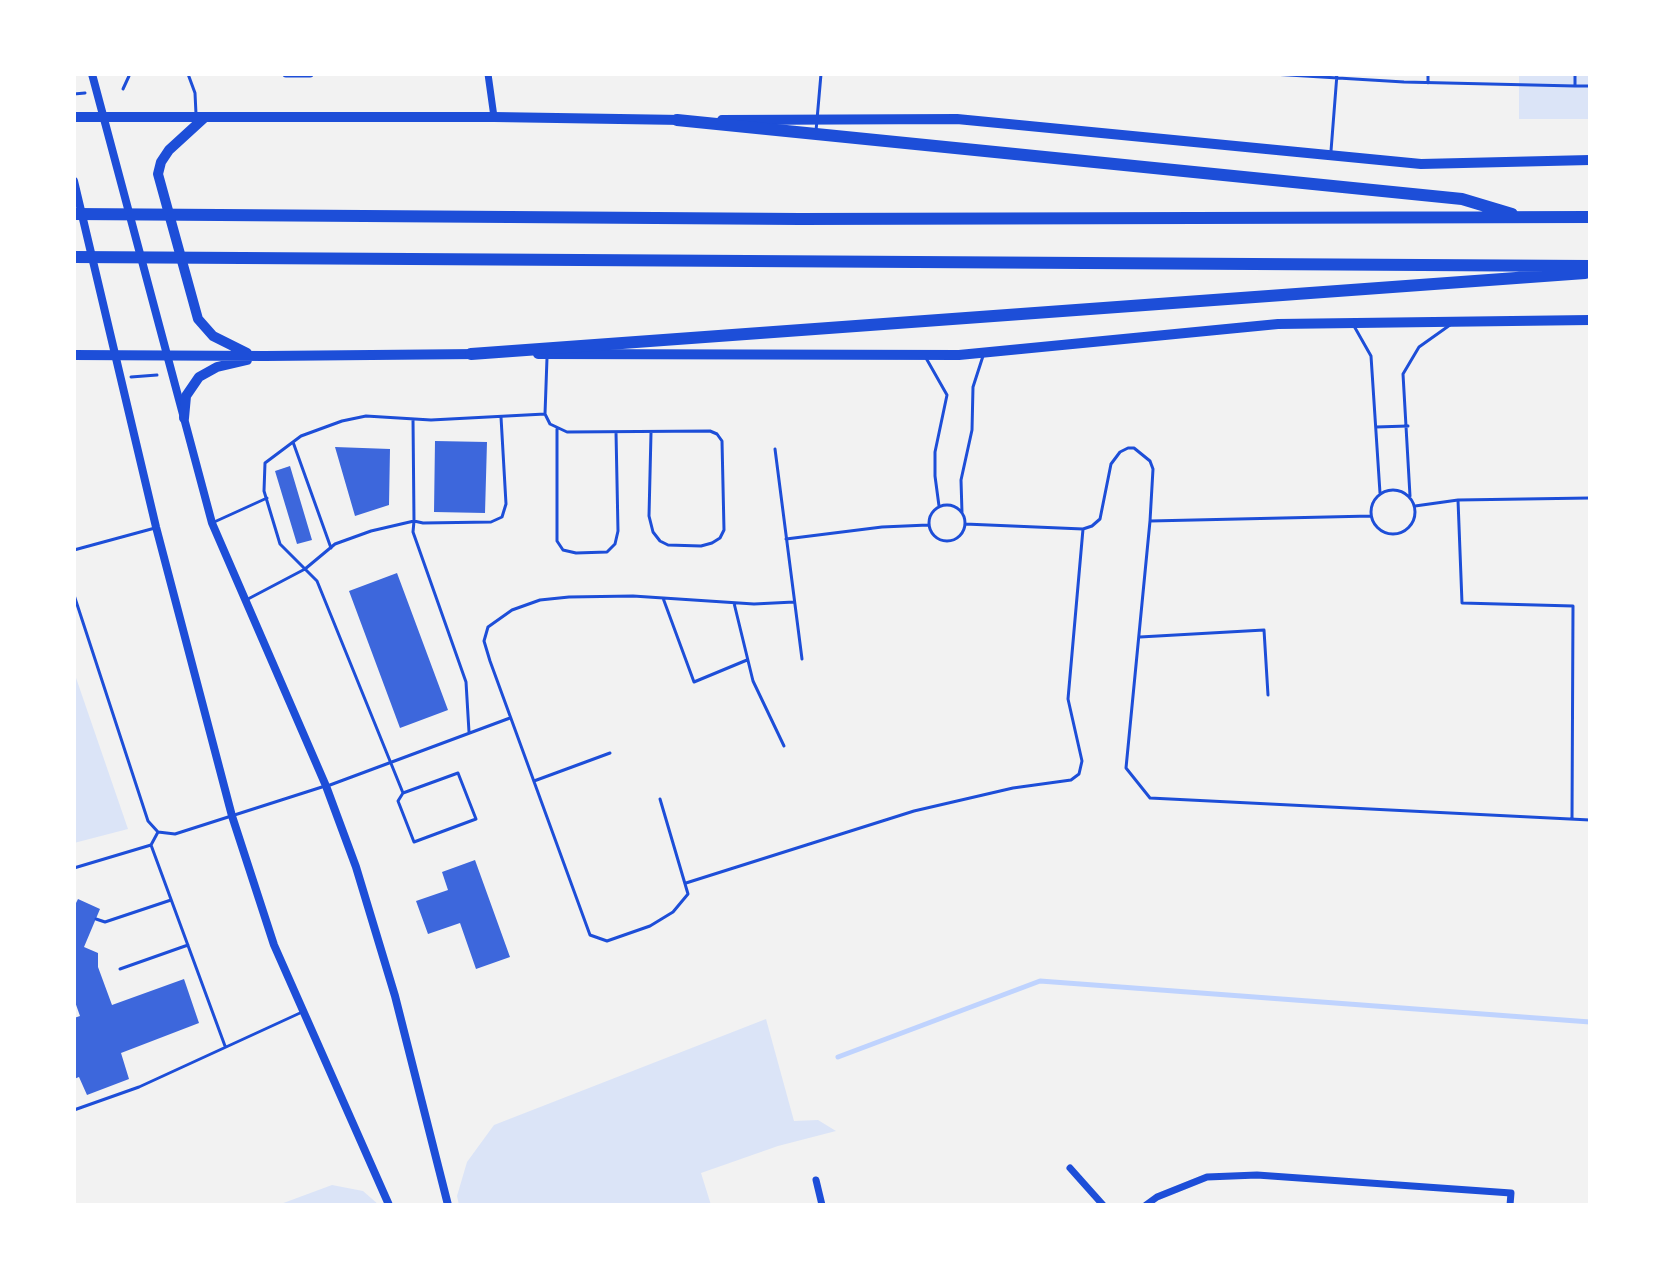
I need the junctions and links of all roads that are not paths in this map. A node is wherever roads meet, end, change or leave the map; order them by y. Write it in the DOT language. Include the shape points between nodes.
graph roads {
  1 [pos="92,74"];
  2 [pos="188,74"];
  3 [pos="286,74"];
  4 [pos="310,74"];
  5 [pos="488,74"];
  6 [pos="821,74"];
  7 [pos="1272,74"];
  8 [pos="1428,74"];
  9 [pos="1575,74"];
  10 [pos="1337,76"];
  11 [pos="1428,83"];
  12 [pos="1575,86"];
  13 [pos="1590,86"];
  14 [pos="74,117"];
  15 [pos="103,117"];
  16 [pos="494,117"];
  17 [pos="200,118"];
  18 [pos="818,119"];
  19 [pos="677,120"];
  20 [pos="816,134"];
  21 [pos="1331,155"];
  22 [pos="1590,160"];
  23 [pos="74,181"];
  24 [pos="74,214"];
  25 [pos="1590,217"];
  26 [pos="1527,218"];
  27 [pos="74,257"];
  28 [pos="1590,266"];
  29 [pos="1590,273"];
  30 [pos="1590,320"];
  31 [pos="1455,321"];
  32 [pos="1352,323"];
  33 [pos="984,352"];
  34 [pos="471,354"];
  35 [pos="547,354"];
  36 [pos="74,355"];
  37 [pos="117,355"];
  38 [pos="166,355"];
  39 [pos="924,355"];
  40 [pos="265,356"];
  41 [pos="545,414"];
  42 [pos="501,417"];
  43 [pos="184,418"];
  44 [pos="413,418"];
  45 [pos="1408,426"];
  46 [pos="1376,427"];
  47 [pos="557,429"];
  48 [pos="616,432"];
  49 [pos="651,433"];
  50 [pos="293,442"];
  51 [pos="775,449"];
  52 [pos="1380,493"];
  53 [pos="1410,496"];
  54 [pos="267,498"];
  55 [pos="1590,498"];
  56 [pos="1458,500"];
  57 [pos="939,506"];
  58 [pos="1415,506"];
  59 [pos="962,513"];
  60 [pos="1371,516"];
  61 [pos="414,521"];
  62 [pos="1150,521"];
  63 [pos="212,523"];
  64 [pos="965,524"];
  65 [pos="928,525"];
  66 [pos="156,527"];
  67 [pos="1083,529"];
  68 [pos="786,539"];
  69 [pos="331,548"];
  70 [pos="74,550"];
  71 [pos="305,569"];
  72 [pos="74,595"];
  73 [pos="663,598"];
  74 [pos="244,600"];
  75 [pos="794,602"];
  76 [pos="734,603"];
  77 [pos="1140,637"];
  78 [pos="802,659"];
  79 [pos="747,660"];
  80 [pos="1268,695"];
  81 [pos="511,718"];
  82 [pos="469,732"];
  83 [pos="784,746"];
  84 [pos="610,753"];
  85 [pos="391,761"];
  86 [pos="534,781"];
  87 [pos="326,786"];
  88 [pos="403,793"];
  89 [pos="660,799"];
  90 [pos="232,816"];
  91 [pos="1572,819"];
  92 [pos="1590,820"];
  93 [pos="158,832"];
  94 [pos="151,845"];
  95 [pos="74,868"];
  96 [pos="686,883"];
  97 [pos="173,899"];
  98 [pos="96,919"];
  99 [pos="188,945"];
  100 [pos="120,969"];
  101 [pos="303,1011"];
  102 [pos="225,1046"];
  103 [pos="74,1110"];
  104 [pos="1070,1168"];
  105 [pos="816,1180"];
  106 [pos="389,1205"];
  107 [pos="448,1205"];
  108 [pos="822,1205"];
  109 [pos="1103,1205"];
  110 [pos="1146,1205"];
  111 [pos="1510,1205"];
  1 -- 15 [label="street"];
  2 -- 17 [label="lane"];
  3 -- 4 [label="street"];
  5 -- 16 [label="street"];
  6 -- 18 [label="lane"];
  7 -- 10 [label="lane"];
  8 -- 11 [label="lane"];
  9 -- 12 [label="lane"];
  10 -- 11 [label="lane"];
  10 -- 21 [label="lane"];
  11 -- 12 [label="lane"];
  12 -- 13 [label="lane"];
  14 -- 15 [label="main road"];
  15 -- 17 [label="main road"];
  15 -- 38 [label="street"];
  16 -- 17 [label="main road"];
  16 -- 19 [label="main road"];
  17 -- 40 [label="main road" via="161,162 162,189 205,330 239,351"];
  18 -- 19 [label="main road"];
  18 -- 20 [label="lane"];
  18 -- 21 [label="main road" via="957,119"];
  19 -- 20 [label="highway"];
  20 -- 26 [label="highway" via="1462,199"];
  21 -- 22 [label="main road" via="1421,164"];
  23 -- 37 [label="street"];
  24 -- 26 [label="highway"];
  25 -- 26 [label="highway"];
  27 -- 28 [label="highway"];
  29 -- 34 [label="highway"];
  30 -- 31 [label="main road"];
  31 -- 32 [label="main road"];
  31 -- 45 [label="lane" via="1419,347 1403,374"];
  32 -- 33 [label="main road" via="1278,324"];
  32 -- 46 [label="lane" via="1371,356"];
  33 -- 39 [label="main road"];
  33 -- 59 [label="lane" via="973,387"];
  34 -- 35 [label="main road"];
  34 -- 40 [label="main road"];
  35 -- 39 [label="main road"];
  35 -- 41 [label="lane"];
  36 -- 37 [label="main road"];
  37 -- 38 [label="main road"];
  37 -- 66 [label="street"];
  38 -- 40 [label="main road"];
  38 -- 43 [label="street"];
  39 -- 57 [label="lane" via="947,395 935,452"];
  40 -- 43 [label="main road" via="217,367 199,377 186,396"];
  41 -- 42 [label="lane"];
  41 -- 47 [label="lane"];
  42 -- 44 [label="lane"];
  42 -- 61 [label="lane" via="506,504 502,517 491,522"];
  43 -- 63 [label="street"];
  44 -- 50 [label="lane" via="366,416"];
  44 -- 61 [label="lane"];
  45 -- 46 [label="lane"];
  45 -- 53 [label="lane"];
  46 -- 52 [label="lane"];
  47 -- 48 [label="lane"];
  47 -- 48 [label="lane" via="557,541 563,550 576,553 607,552 615,544"];
  48 -- 49 [label="lane"];
  49 -- 49 [label="lane" via="710,431 722,441 724,530 712,543 668,545 653,532"];
  50 -- 54 [label="lane" via="265,463"];
  50 -- 69 [label="lane"];
  51 -- 68 [label="lane"];
  52 -- 53 [label="lane" via="1399,490"];
  52 -- 60 [label="lane"];
  53 -- 58 [label="lane"];
  54 -- 63 [label="lane"];
  54 -- 71 [label="lane" via="280,544"];
  55 -- 56 [label="lane"];
  56 -- 58 [label="lane"];
  56 -- 91 [label="lane" via="1462,603 1573,606"];
  57 -- 59 [label="lane" via="950,505"];
  57 -- 65 [label="lane"];
  58 -- 60 [label="lane" via="1412,524 1400,533 1379,529"];
  59 -- 64 [label="lane"];
  60 -- 62 [label="lane"];
  61 -- 69 [label="lane"];
  61 -- 82 [label="lane" via="413,532 466,682"];
  62 -- 67 [label="lane" via="1153,469 1150,461 1128,448 1111,464 1100,519"];
  62 -- 77 [label="lane"];
  63 -- 74 [label="street"];
  64 -- 65 [label="lane" via="957,538 947,541 932,535"];
  64 -- 67 [label="lane"];
  65 -- 68 [label="lane"];
  66 -- 70 [label="lane"];
  66 -- 90 [label="street"];
  67 -- 96 [label="lane" via="1068,699 1082,761 1079,774 1071,780 914,811"];
  68 -- 75 [label="lane"];
  69 -- 71 [label="lane"];
  71 -- 74 [label="lane"];
  71 -- 85 [label="lane" via="317,581"];
  72 -- 93 [label="lane" via="148,821"];
  73 -- 76 [label="lane"];
  73 -- 79 [label="lane" via="694,682"];
  73 -- 81 [label="lane" via="540,600 512,610 488,627 484,641"];
  74 -- 87 [label="street"];
  75 -- 76 [label="lane"];
  75 -- 78 [label="lane"];
  76 -- 79 [label="lane"];
  77 -- 80 [label="lane" via="1264,630"];
  77 -- 91 [label="lane" via="1126,768 1150,798"];
  79 -- 83 [label="lane"];
  81 -- 82 [label="lane"];
  81 -- 86 [label="lane"];
  82 -- 85 [label="lane"];
  84 -- 86 [label="lane"];
  85 -- 87 [label="lane"];
  85 -- 88 [label="lane"];
  86 -- 96 [label="lane" via="590,935 607,941 650,926 683,903"];
  87 -- 90 [label="lane"];
  87 -- 107 [label="street" via="395,996"];
  88 -- 88 [label="lane" via="398,801 414,842 476,819 458,773"];
  89 -- 96 [label="lane"];
  90 -- 93 [label="lane" via="175,834"];
  90 -- 101 [label="street" via="274,945"];
  91 -- 92 [label="lane"];
  93 -- 94 [label="lane"];
  94 -- 95 [label="lane"];
  94 -- 97 [label="lane"];
  97 -- 98 [label="lane" via="105,922"];
  97 -- 99 [label="lane"];
  99 -- 100 [label="lane"];
  99 -- 102 [label="lane"];
  101 -- 102 [label="lane"];
  101 -- 106 [label="street"];
  102 -- 103 [label="lane" via="139,1087"];
  104 -- 109 [label="street"];
  105 -- 108 [label="street"];
  110 -- 111 [label="street" via="1207,1177 1257,1175 1511,1193"];
}
